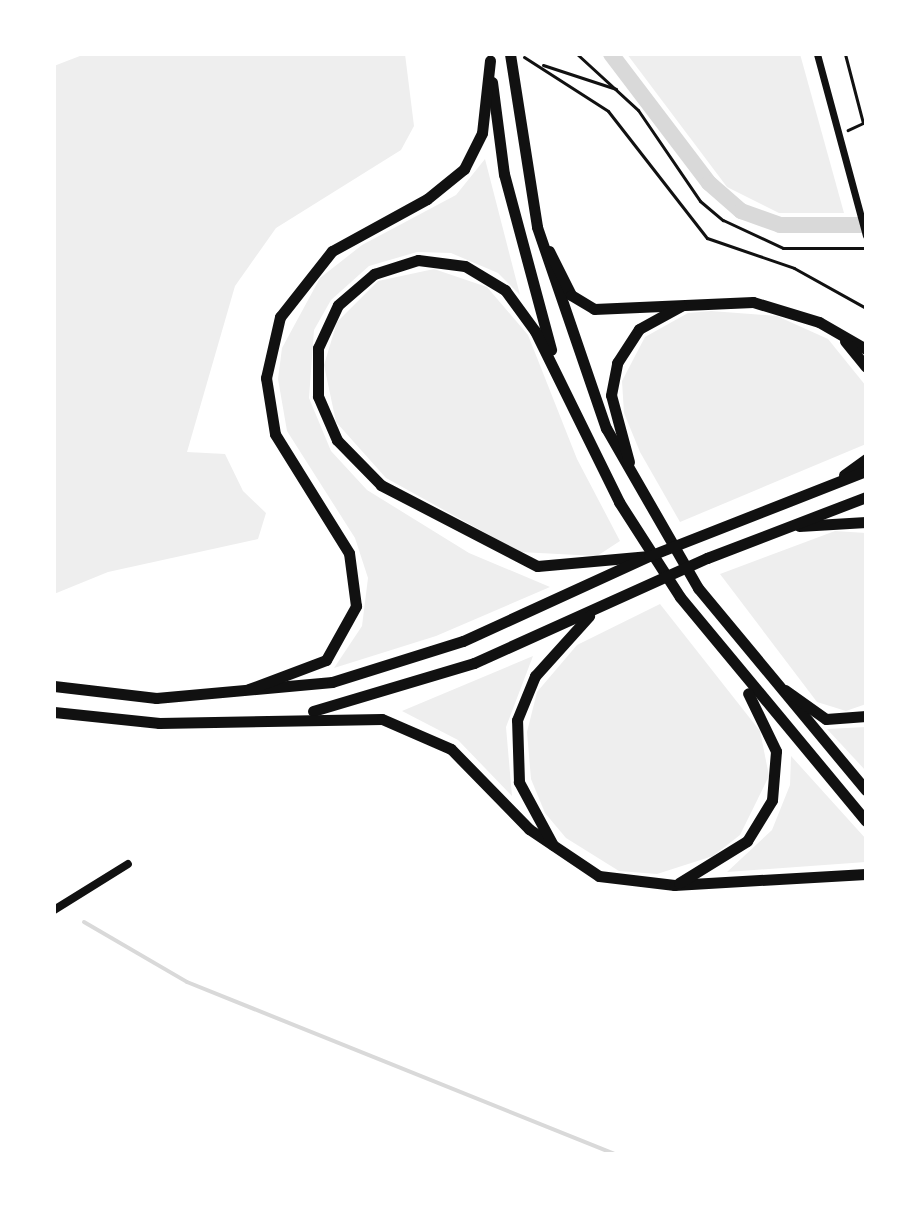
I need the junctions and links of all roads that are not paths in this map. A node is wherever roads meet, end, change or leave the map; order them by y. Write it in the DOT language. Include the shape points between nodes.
graph roads {
  1 [pos="510,54"];
  2 [pos="817,54"];
  3 [pos="490,64"];
  4 [pos="537,227"];
  5 [pos="866,235"];
  6 [pos="685,304"];
  7 [pos="819,322"];
  8 [pos="866,349"];
  9 [pos="866,367"];
  10 [pos="562,383"];
  11 [pos="866,459"];
  12 [pos="866,471"];
  13 [pos="835,481"];
  14 [pos="639,493"];
  15 [pos="866,497"];
  16 [pos="866,522"];
  17 [pos="771,531"];
  18 [pos="649,556"];
  19 [pos="596,609"];
  20 [pos="759,668"];
  21 [pos="734,669"];
  22 [pos="54,686"];
  23 [pos="215,697"];
  24 [pos="54,712"];
  25 [pos="866,716"];
  26 [pos="273,717"];
  27 [pos="866,790"];
  28 [pos="866,821"];
  29 [pos="557,852"];
  30 [pos="128,864"];
  31 [pos="866,874"];
  32 [pos="674,885"];
  33 [pos="54,910"];
  1 -- 4 [label="highway"];
  2 -- 5 [label="street"];
  3 -- 10 [label="highway" via="516,229"];
  3 -- 23 [label="highway" via="482,133 464,169 311,270 271,346 266,378 275,434 349,553 356,592 351,622 315,668"];
  4 -- 6 [label="highway" via="566,288 586,306"];
  4 -- 14 [label="highway" via="574,351"];
  6 -- 7 [label="highway" via="753,302"];
  6 -- 14 [label="highway" via="639,329 612,379 614,415"];
  7 -- 8 [label="highway"];
  7 -- 9 [label="highway"];
  10 -- 18 [label="highway" via="505,290 465,266 434,260 388,267 348,293 322,333 316,364 322,411 337,440 381,485 419,509 537,566"];
  10 -- 21 [label="highway" via="619,502"];
  11 -- 13 [label="highway"];
  12 -- 13 [label="highway"];
  13 -- 18 [label="highway"];
  14 -- 20 [label="highway"];
  15 -- 17 [label="highway"];
  16 -- 17 [label="highway"];
  17 -- 19 [label="highway"];
  18 -- 23 [label="highway" via="397,665 332,682"];
  19 -- 26 [label="highway" via="408,687"];
  19 -- 29 [label="highway" via="542,666 517,720 519,782"];
  20 -- 25 [label="highway" via="826,719"];
  20 -- 27 [label="highway"];
  21 -- 28 [label="highway"];
  21 -- 32 [label="highway" via="773,739 776,790 747,841"];
  22 -- 23 [label="highway"];
  24 -- 26 [label="highway" via="159,723"];
  26 -- 29 [label="highway" via="355,716 428,733"];
  29 -- 32 [label="highway" via="599,876"];
  30 -- 33 [label="street"];
  31 -- 32 [label="highway"];
}
